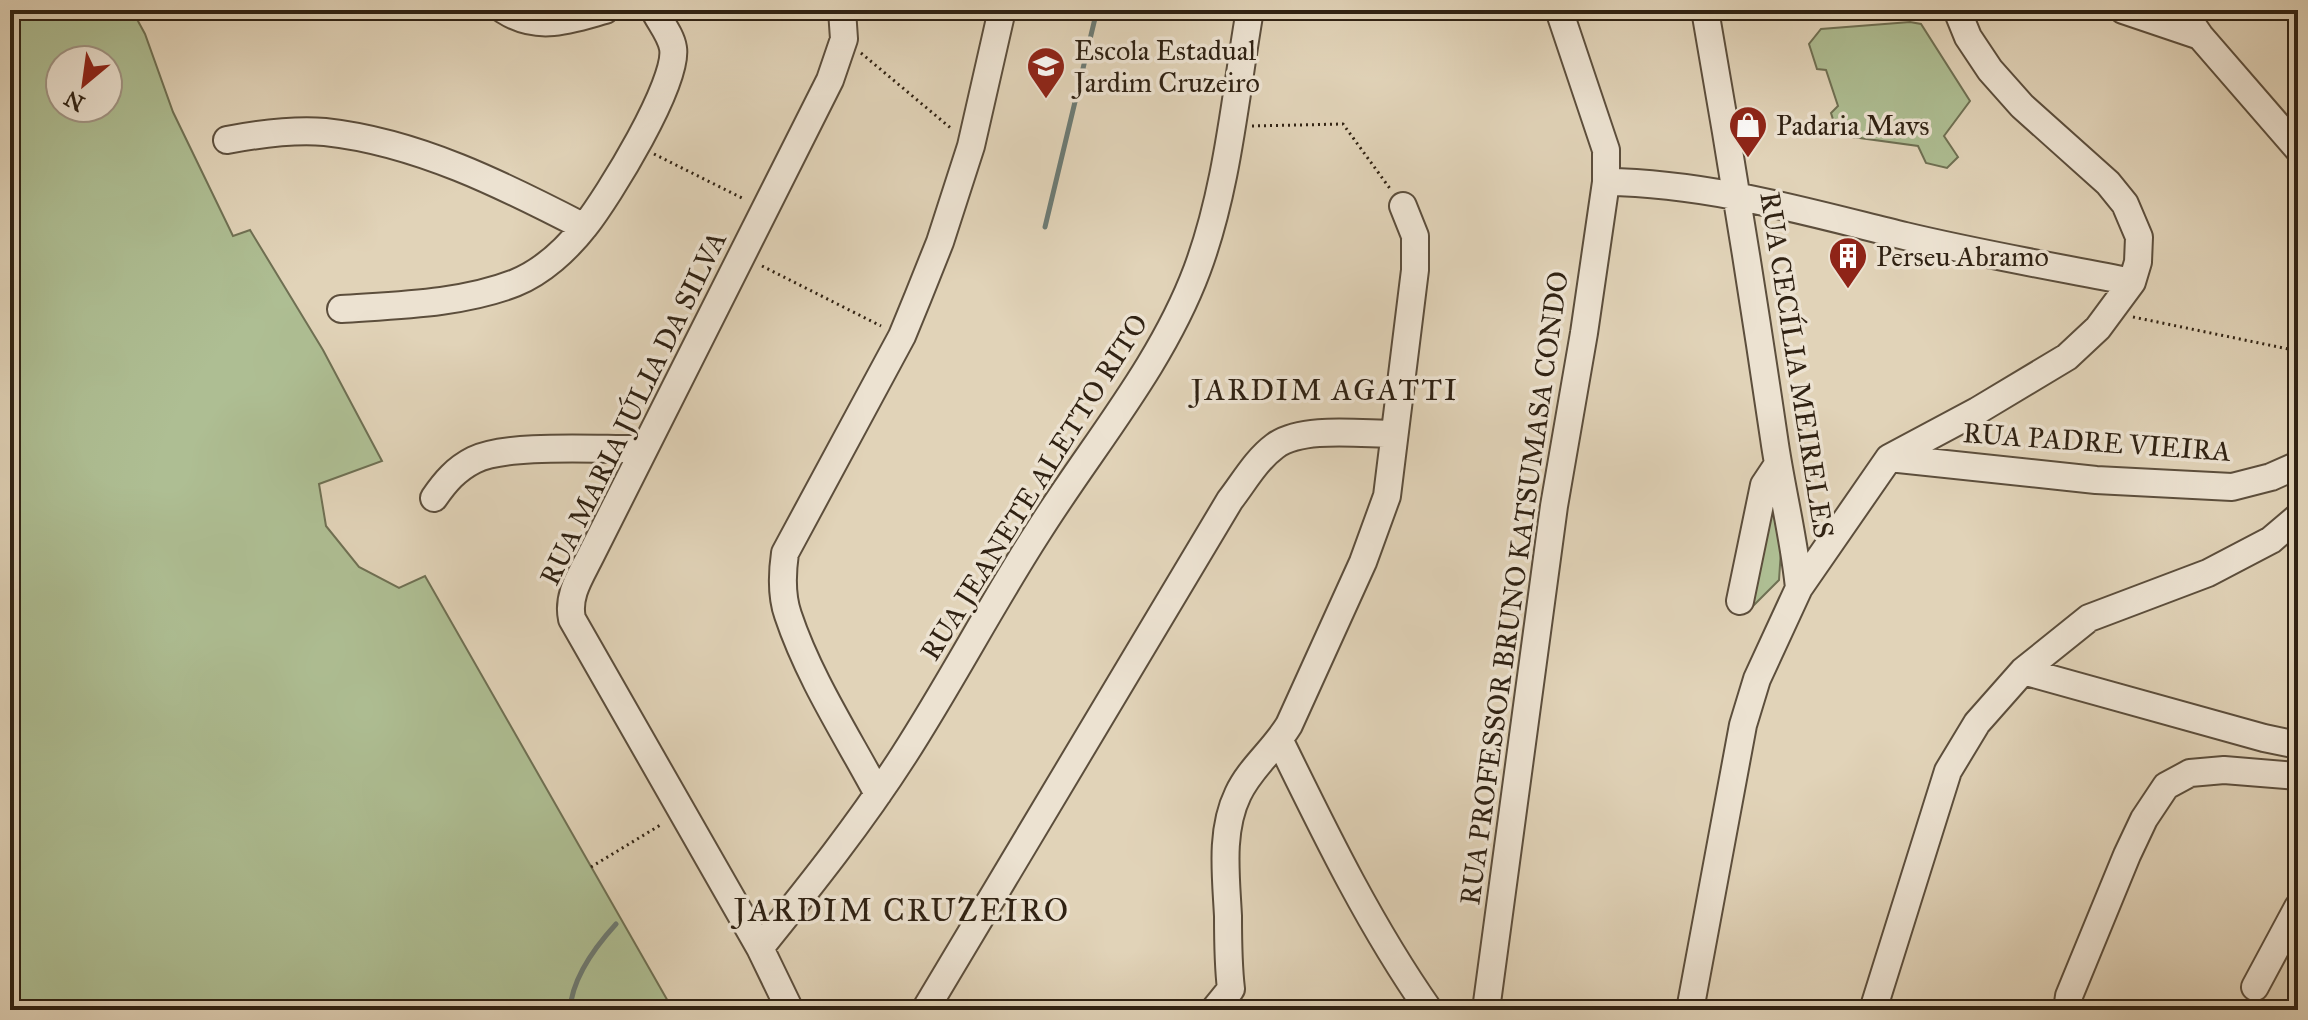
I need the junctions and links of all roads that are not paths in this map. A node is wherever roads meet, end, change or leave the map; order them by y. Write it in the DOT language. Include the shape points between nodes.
graph roads {
  1 [pos="504,10"];
  2 [pos="605,10"];
  3 [pos="654,10"];
  4 [pos="842,10"];
  5 [pos="1002,10"];
  6 [pos="1250,10"];
  7 [pos="1559,10"];
  8 [pos="1705,10"];
  9 [pos="1957,10"];
  10 [pos="2123,10"];
  11 [pos="2182,10"];
  12 [pos="2200,36"];
  13 [pos="227,140"];
  14 [pos="2298,149"];
  15 [pos="1606,182"];
  16 [pos="1738,196"];
  17 [pos="1403,206"];
  18 [pos="584,227"];
  19 [pos="2132,282"];
  20 [pos="341,309"];
  21 [pos="1394,434"];
  22 [pos="644,449"];
  23 [pos="1889,458"];
  24 [pos="1778,464"];
  25 [pos="2298,465"];
  26 [pos="434,498"];
  27 [pos="2298,517"];
  28 [pos="1799,588"];
  29 [pos="1740,601"];
  30 [pos="2023,671"];
  31 [pos="1280,741"];
  32 [pos="2298,745"];
  33 [pos="2298,776"];
  34 [pos="878,794"];
  35 [pos="2298,907"];
  36 [pos="760,948"];
  37 [pos="2286,949"];
  38 [pos="2255,987"];
  39 [pos="1236,1000"];
  40 [pos="1487,1007"];
  41 [pos="790,1010"];
  42 [pos="925,1010"];
  43 [pos="1214,1010"];
  44 [pos="1429,1010"];
  45 [pos="1690,1010"];
  46 [pos="1873,1010"];
  47 [pos="2067,1010"];
  1 -- 2 [label="street" via="541,24"];
  3 -- 18 [label="street" via="673,47 665,87"];
  4 -- 22 [label="street, RUA MARIA JÚLIA DA SILVA" via="844,39 830,80"];
  5 -- 34 [label="street" via="971,146 940,242 902,336 785,553 781,575 787,613 812,671"];
  6 -- 34 [label="street, RUA JEANETE ALETTO RITO" via="1213,218 1178,317 1037,533"];
  7 -- 15 [label="street, RUA PROFESSOR BRUNO KATSUMASA CONDO" via="1606,150"];
  8 -- 16 [label="street, RUA CECÍLIA MEIRELES"];
  9 -- 19 [label="street" via="1990,70 2125,204 2139,237"];
  10 -- 12 [label="street"];
  11 -- 12 [label="street"];
  12 -- 14 [label="street"];
  13 -- 18 [label="street" via="325,132 371,141 466,170"];
  15 -- 16 [label="street" via="1645,182"];
  15 -- 40 [label="street, RUA PROFESSOR BRUNO KATSUMASA CONDO" via="1554,506"];
  16 -- 19 [label="street"];
  16 -- 24 [label="street, RUA CECÍLIA MEIRELES"];
  17 -- 21 [label="street" via="1415,236 1415,270"];
  18 -- 20 [label="street" via="551,261 516,282 475,295"];
  19 -- 23 [label="street" via="2098,328 2067,357"];
  21 -- 31 [label="street" via="1379,523"];
  21 -- 42 [label="street" via="1291,438 1255,465"];
  22 -- 26 [label="street" via="541,450 477,458 455,472"];
  22 -- 36 [label="street, RUA MARIA JÚLIA DA SILVA" via="576,586 572,619"];
  23 -- 25 [label="street, RUA PADRE VIEIRA" via="2096,480 2232,487"];
  23 -- 28 [label="street"];
  24 -- 28 [label="street, RUA CECÍLIA MEIRELES"];
  24 -- 29 [label="street" via="1764,485"];
  27 -- 30 [label="street" via="2271,540 2208,573 2089,618"];
  28 -- 45 [label="street" via="1757,679 1743,725"];
  30 -- 32 [label="street"];
  30 -- 46 [label="street" via="1977,723 1948,771"];
  31 -- 39 [label="street" via="1239,791 1229,820 1227,958"];
  31 -- 44 [label="street" via="1338,859"];
  33 -- 47 [label="street" via="2213,771 2190,773 2166,786 2127,855"];
  34 -- 36 [label="street, RUA JEANETE ALETTO RITO"];
  35 -- 37 [label="street"];
  36 -- 41 [label="street, RUA MARIA JÚLIA DA SILVA"];
  37 -- 38 [label="street"];
  39 -- 43 [label="street"];
}
